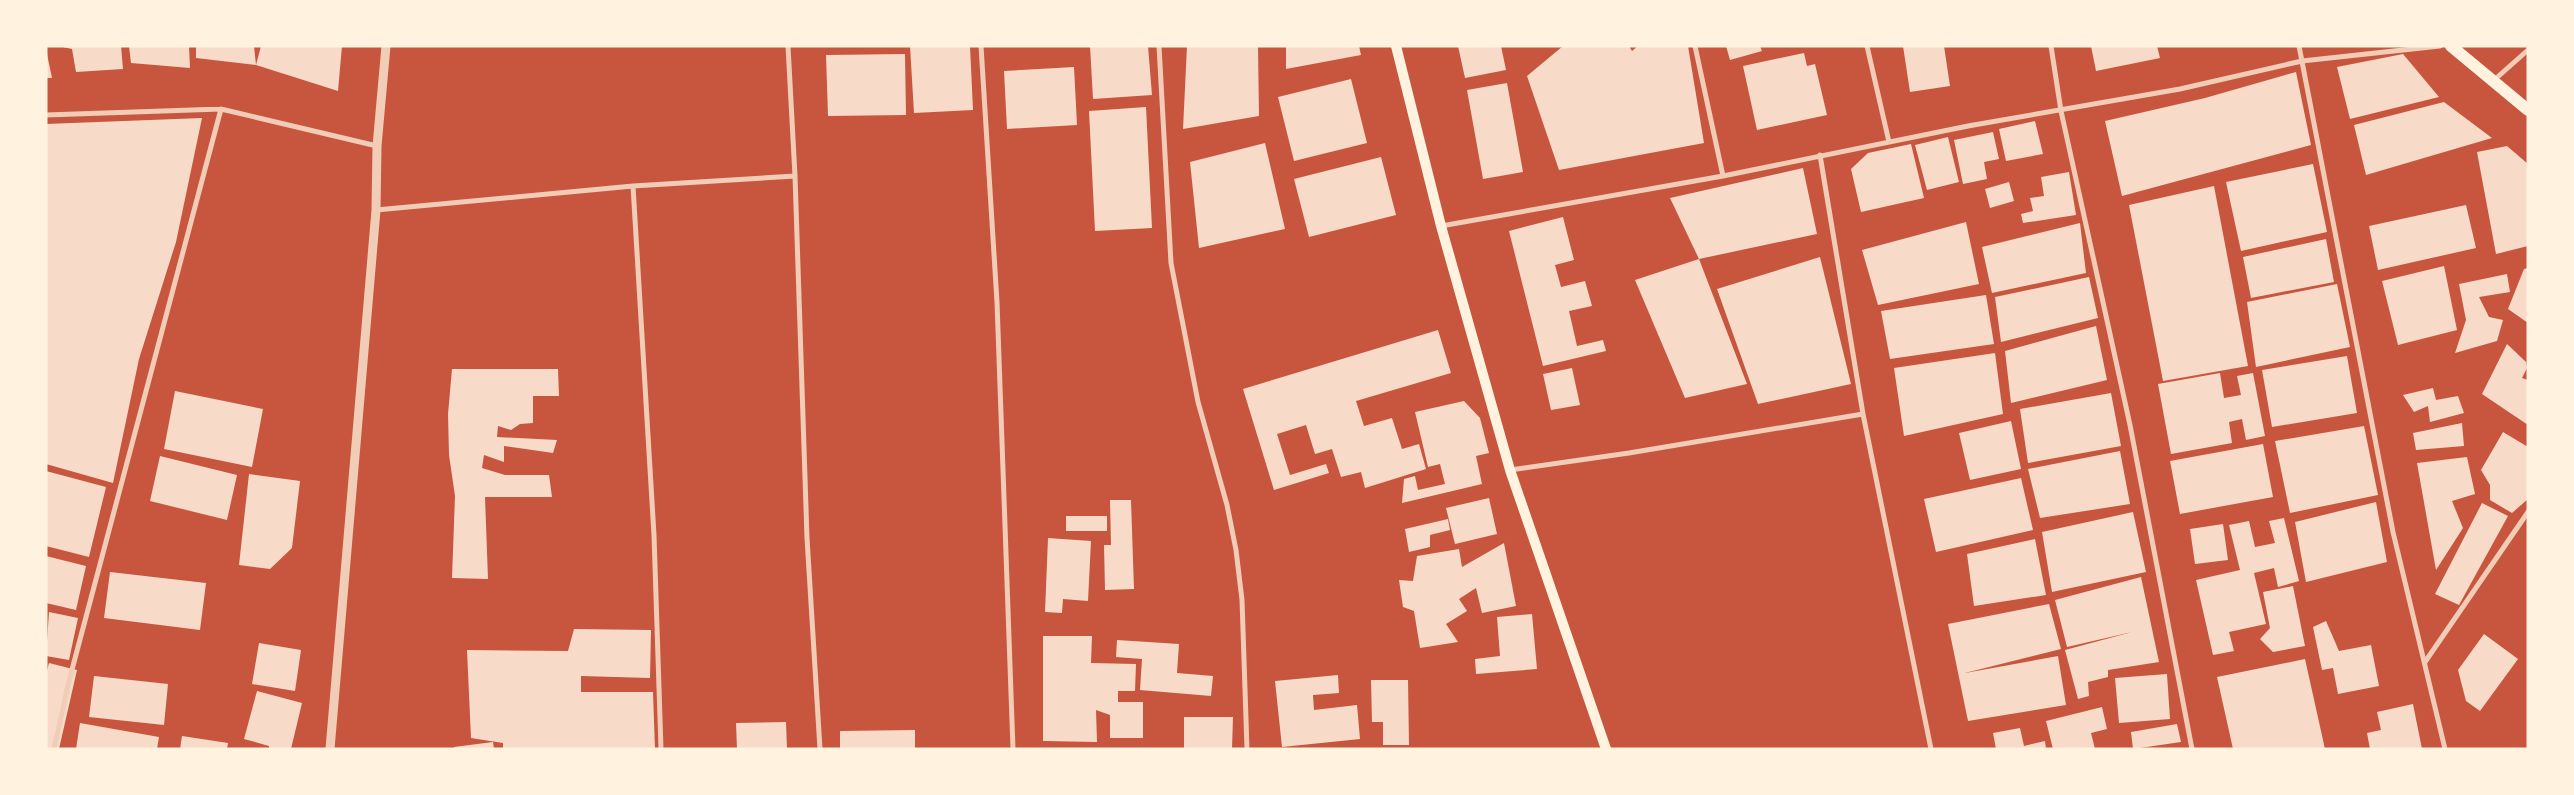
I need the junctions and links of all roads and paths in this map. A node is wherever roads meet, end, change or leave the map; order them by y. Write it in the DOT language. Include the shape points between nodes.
graph roads {
  1 [pos="386,46"];
  2 [pos="788,46"];
  3 [pos="980,46"];
  4 [pos="1158,46"];
  5 [pos="1396,46"];
  6 [pos="1695,46"];
  7 [pos="1867,46"];
  8 [pos="2051,46"];
  9 [pos="2299,46"];
  10 [pos="2440,46"];
  11 [pos="2451,46"];
  12 [pos="2528,50"];
  13 [pos="2302,61"];
  14 [pos="2493,81"];
  15 [pos="221,109"];
  16 [pos="2528,110"];
  17 [pos="2061,111"];
  18 [pos="46,115"];
  19 [pos="1889,142"];
  20 [pos="377,146"];
  21 [pos="1820,156"];
  22 [pos="795,176"];
  23 [pos="1723,176"];
  24 [pos="633,186"];
  25 [pos="376,210"];
  26 [pos="1441,226"];
  27 [pos="1863,414"];
  28 [pos="1510,470"];
  29 [pos="2528,512"];
  30 [pos="2425,662"];
  31 [pos="54,749"];
  32 [pos="330,749"];
  33 [pos="661,749"];
  34 [pos="820,749"];
  35 [pos="1013,749"];
  36 [pos="1247,749"];
  37 [pos="1606,749"];
  38 [pos="1931,749"];
  39 [pos="2192,749"];
  40 [pos="2445,749"];
  1 -- 20 [label="street"];
  2 -- 22 [label="street"];
  3 -- 35 [label="street" via="997,302"];
  4 -- 36 [label="street" via="1170,263 1198,402 1236,550 1242,600"];
  5 -- 26 [label="main road"];
  6 -- 23 [label="street"];
  7 -- 19 [label="street"];
  8 -- 17 [label="street"];
  9 -- 13 [label="street"];
  10 -- 13 [label="street"];
  11 -- 14 [label="main road"];
  12 -- 14 [label="street"];
  13 -- 17 [label="street" via="2180,89"];
  13 -- 30 [label="street" via="2393,532"];
  14 -- 16 [label="main road"];
  15 -- 18 [label="street"];
  15 -- 20 [label="street"];
  15 -- 31 [label="street" via="69,680"];
  17 -- 19 [label="street"];
  17 -- 39 [label="street" via="2130,425"];
  19 -- 21 [label="street"];
  20 -- 25 [label="street"];
  21 -- 23 [label="street"];
  21 -- 27 [label="street"];
  22 -- 24 [label="street"];
  22 -- 34 [label="street" via="806,538"];
  23 -- 26 [label="street"];
  24 -- 25 [label="street"];
  24 -- 33 [label="street" via="653,515"];
  25 -- 32 [label="street"];
  26 -- 28 [label="main road"];
  27 -- 28 [label="street"];
  27 -- 38 [label="street"];
  28 -- 37 [label="main road"];
  29 -- 30 [label="street"];
  30 -- 40 [label="street"];
}
